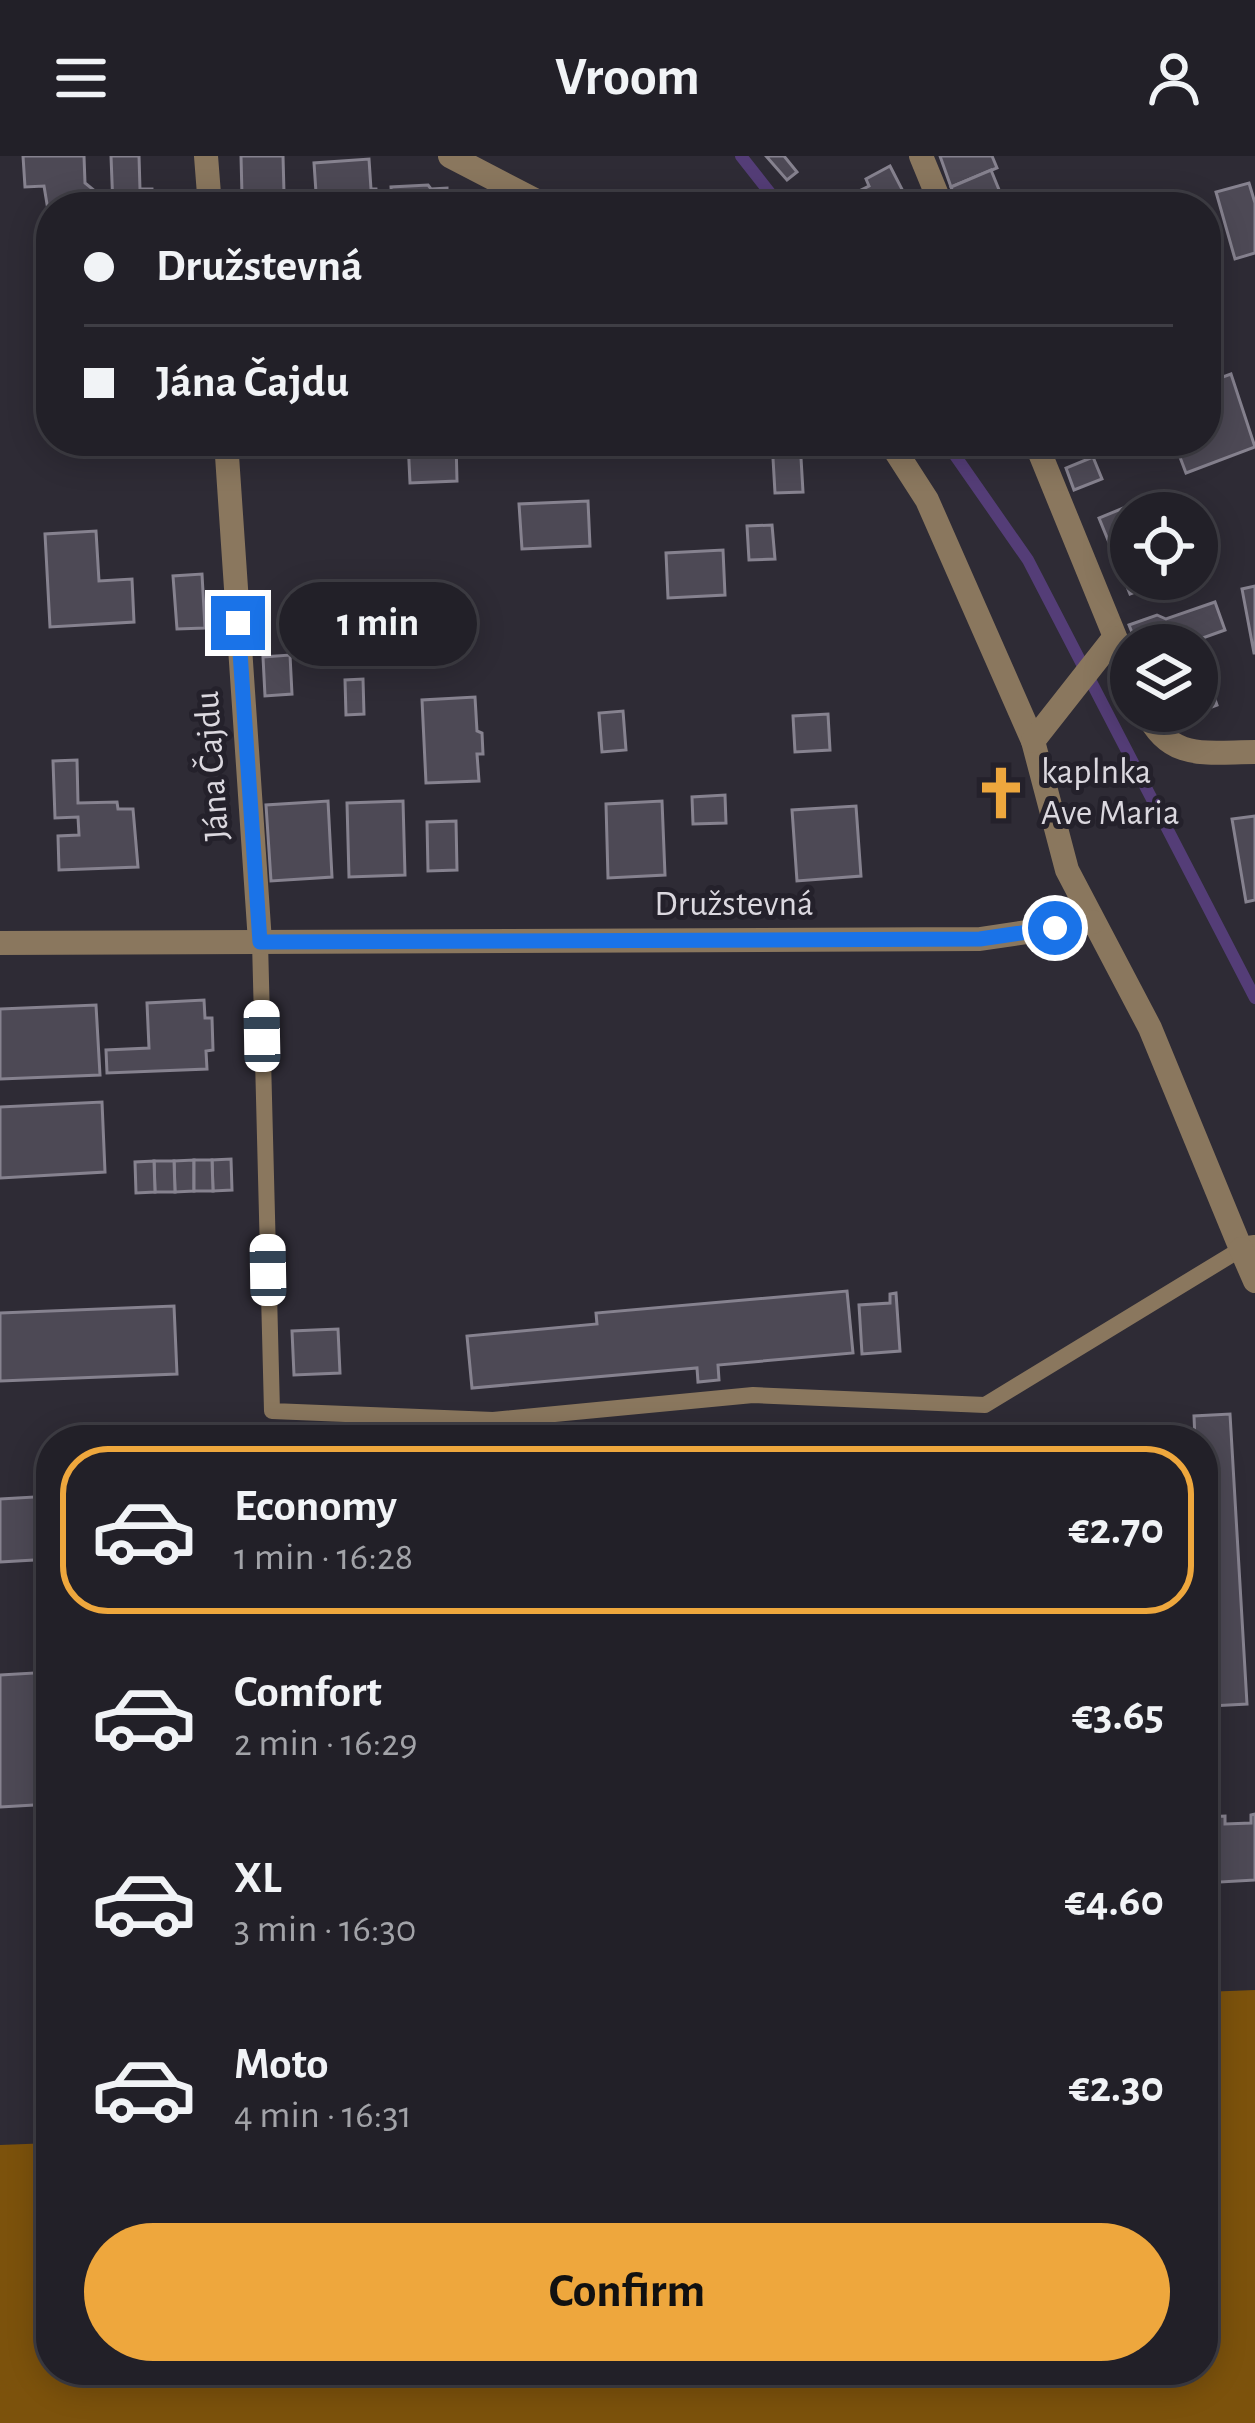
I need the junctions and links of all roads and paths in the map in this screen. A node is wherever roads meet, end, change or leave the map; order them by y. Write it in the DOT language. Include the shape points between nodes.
graph roads {
  1 [pos="206,156"];
  2 [pos="451,156"];
  3 [pos="921,156"];
  4 [pos="209,192"];
  5 [pos="519,192"];
  6 [pos="936,192"];
  7 [pos="227,456"];
  8 [pos="899,456"];
  9 [pos="1041,456"];
  10 [pos="1110,628"];
  11 [pos="1110,644"];
  12 [pos="1157,732"];
  13 [pos="1034,741"];
  14 [pos="1255,752"];
  15 [pos="1093,922"];
  16 [pos="260,942"];
  17 [pos="0,943"];
  18 [pos="1248,1248"];
  19 [pos="1255,1281"];
  1 -- 4 [label="street"];
  2 -- 5 [label="street"];
  3 -- 6 [label="street"];
  7 -- 16 [label="street, Jána Čajdu"];
  8 -- 13 [label="street" via="927,500"];
  9 -- 10 [label="street"];
  11 -- 13 [label="street"];
  12 -- 14 [label="street" via="1193,752"];
  13 -- 15 [label="street" via="1067,870"];
  15 -- 16 [label="street, Družstevná" via="980,939"];
  15 -- 18 [label="street"];
  16 -- 17 [label="street, Družstevná"];
  16 -- 18 [label="lane" via="272,1411 493,1420 753,1395 985,1406"];
  18 -- 19 [label="street"];
}
